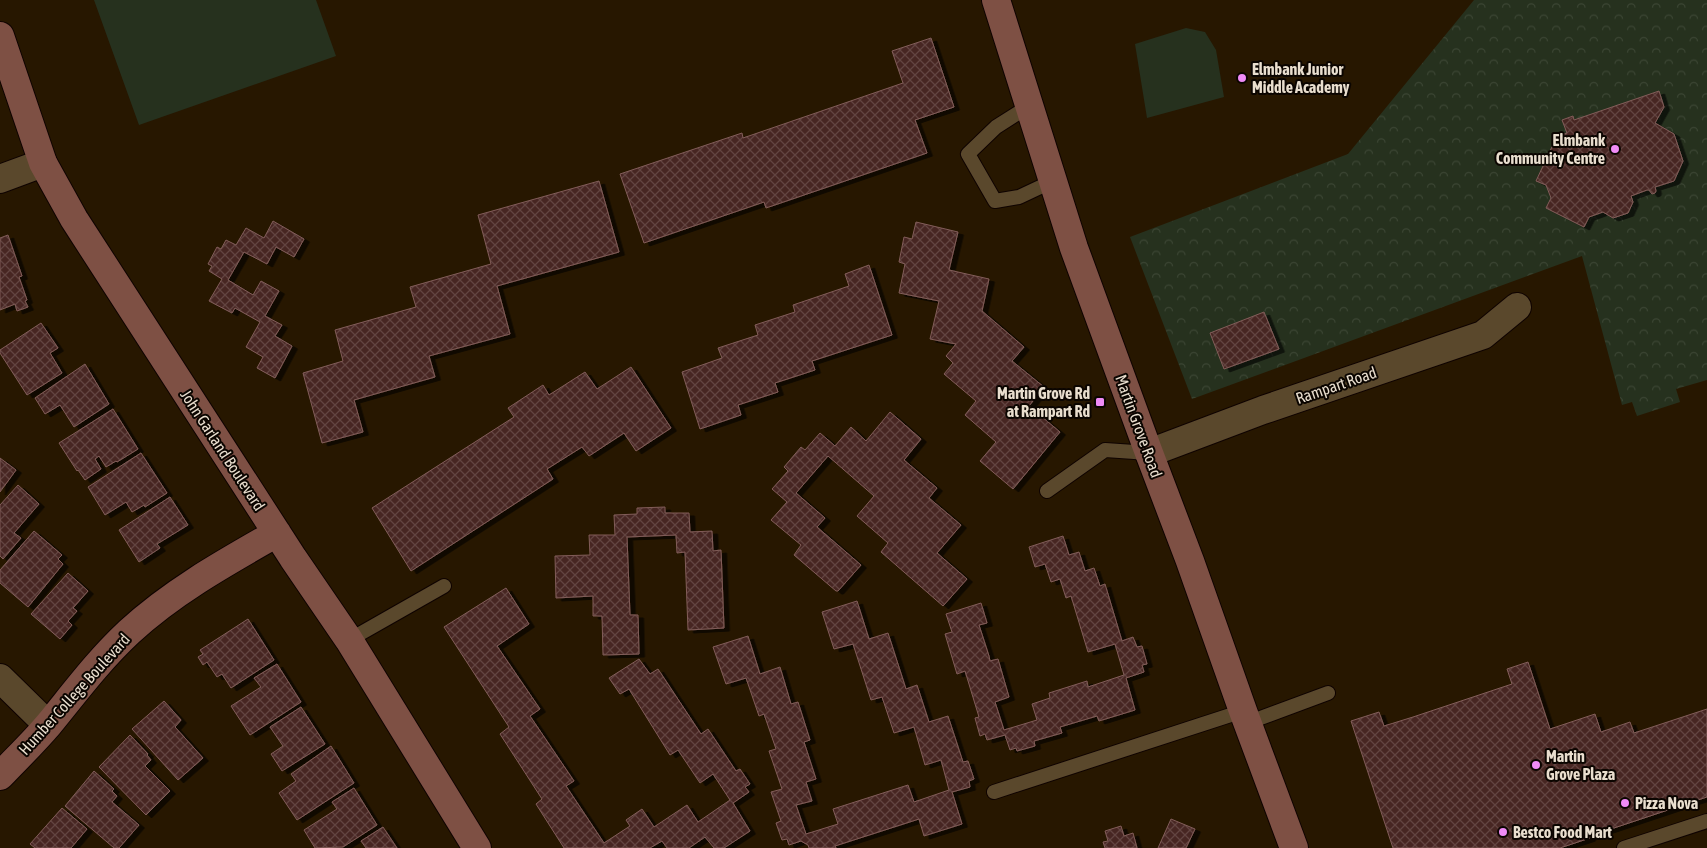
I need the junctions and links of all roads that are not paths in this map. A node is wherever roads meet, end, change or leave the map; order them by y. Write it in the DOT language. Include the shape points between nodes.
graph roads {
  1 [pos="996,0"];
  2 [pos="0,36"];
  3 [pos="1029,106"];
  4 [pos="43,163"];
  5 [pos="0,179"];
  6 [pos="1053,181"];
  7 [pos="1517,307"];
  8 [pos="1148,453"];
  9 [pos="1047,491"];
  10 [pos="277,533"];
  11 [pos="444,586"];
  12 [pos="348,640"];
  13 [pos="0,678"];
  14 [pos="1328,694"];
  15 [pos="1245,717"];
  16 [pos="48,725"];
  17 [pos="0,776"];
  18 [pos="994,792"];
  19 [pos="1707,821"];
  20 [pos="477,848"];
  21 [pos="1294,848"];
  22 [pos="1624,848"];
  1 -- 3 [label="street, Martin Grove Road"];
  2 -- 4 [label="street, John Garland Boulevard"];
  3 -- 6 [label="street, Martin Grove Road"];
  3 -- 6 [label="lane" via="996,127 968,154 995,201 1019,197"];
  4 -- 5 [label="street"];
  4 -- 10 [label="street, John Garland Boulevard" via="74,219"];
  6 -- 8 [label="street, Martin Grove Road"];
  7 -- 8 [label="street, Rampart Road" via="1483,334"];
  8 -- 9 [label="lane" via="1105,450"];
  8 -- 15 [label="street, Martin Grove Road"];
  10 -- 12 [label="street, John Garland Boulevard"];
  10 -- 16 [label="street, Humber College Boulevard" via="212,571 131,630 106,654"];
  11 -- 12 [label="lane"];
  12 -- 20 [label="street, John Garland Boulevard"];
  13 -- 16 [label="street"];
  14 -- 15 [label="lane"];
  15 -- 18 [label="lane"];
  15 -- 21 [label="street, Martin Grove Road"];
  16 -- 17 [label="street, Humber College Boulevard"];
  19 -- 22 [label="lane"];
}
